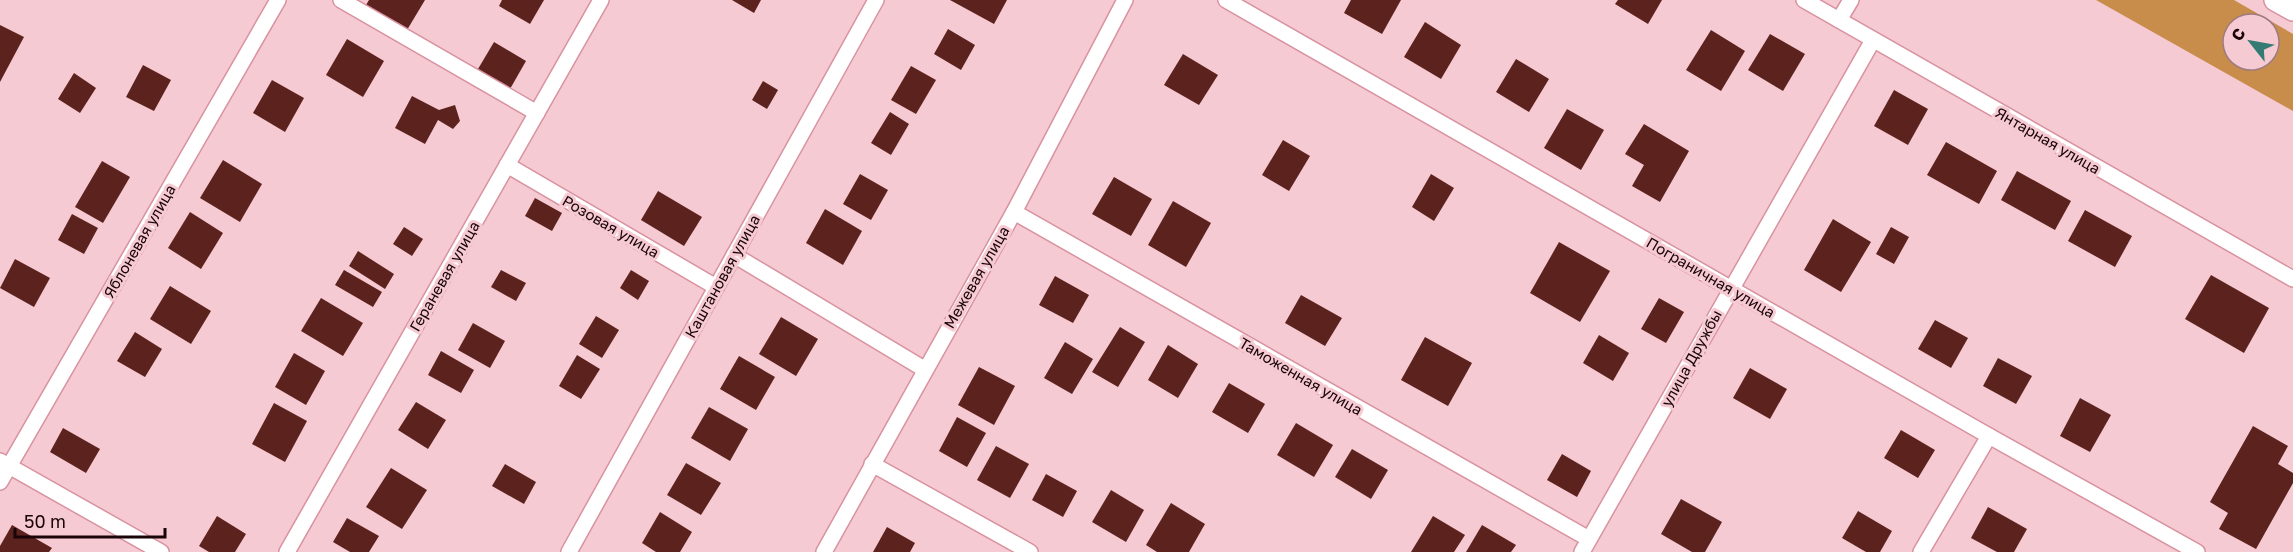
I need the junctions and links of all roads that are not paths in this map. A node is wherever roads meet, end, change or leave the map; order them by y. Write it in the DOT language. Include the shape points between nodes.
graph roads {
  1 [pos="278,0"];
  2 [pos="341,0"];
  3 [pos="601,0"];
  4 [pos="876,0"];
  5 [pos="1125,0"];
  6 [pos="1226,0"];
  7 [pos="1804,0"];
  8 [pos="1851,0"];
  9 [pos="2276,0"];
  10 [pos="2293,10"];
  11 [pos="1839,20"];
  12 [pos="1873,40"];
  13 [pos="537,113"];
  14 [pos="507,165"];
  15 [pos="1014,212"];
  16 [pos="734,255"];
  17 [pos="2293,279"];
  18 [pos="716,287"];
  19 [pos="1730,288"];
  20 [pos="924,369"];
  21 [pos="1989,436"];
  22 [pos="4,464"];
  23 [pos="872,464"];
  24 [pos="0,482"];
  25 [pos="1585,546"];
  26 [pos="161,552"];
  27 [pos="287,552"];
  28 [pos="569,552"];
  29 [pos="824,552"];
  30 [pos="1030,552"];
  31 [pos="1921,552"];
  32 [pos="2197,552"];
  1 -- 22 [label="street, Яблоневая улица"];
  2 -- 13 [label="street"];
  3 -- 13 [label="street, Гераневая улица"];
  4 -- 16 [label="street, Каштановая улица"];
  5 -- 15 [label="street, Межевая улица"];
  6 -- 19 [label="street, Пограничная улица"];
  7 -- 11 [label="street, Янтарная улица"];
  8 -- 11 [label="street"];
  9 -- 10 [label="street"];
  11 -- 12 [label="street, Янтарная улица"];
  12 -- 17 [label="street, Янтарная улица"];
  12 -- 19 [label="street, улица Дружбы"];
  13 -- 14 [label="street, Гераневая улица"];
  14 -- 18 [label="street, Розовая улица"];
  14 -- 27 [label="street, Гераневая улица"];
  15 -- 20 [label="street, Межевая улица"];
  15 -- 25 [label="street, Таможенная улица"];
  16 -- 18 [label="street, Каштановая улица"];
  16 -- 20 [label="street"];
  18 -- 28 [label="street, Каштановая улица"];
  19 -- 21 [label="street, Пограничная улица"];
  19 -- 25 [label="street, улица Дружбы"];
  20 -- 23 [label="street, Межевая улица"];
  21 -- 31 [label="street"];
  21 -- 32 [label="street, Пограничная улица"];
  22 -- 24 [label="street, Яблоневая улица"];
  22 -- 26 [label="street"];
  23 -- 29 [label="street, Межевая улица"];
  23 -- 30 [label="street"];
}
